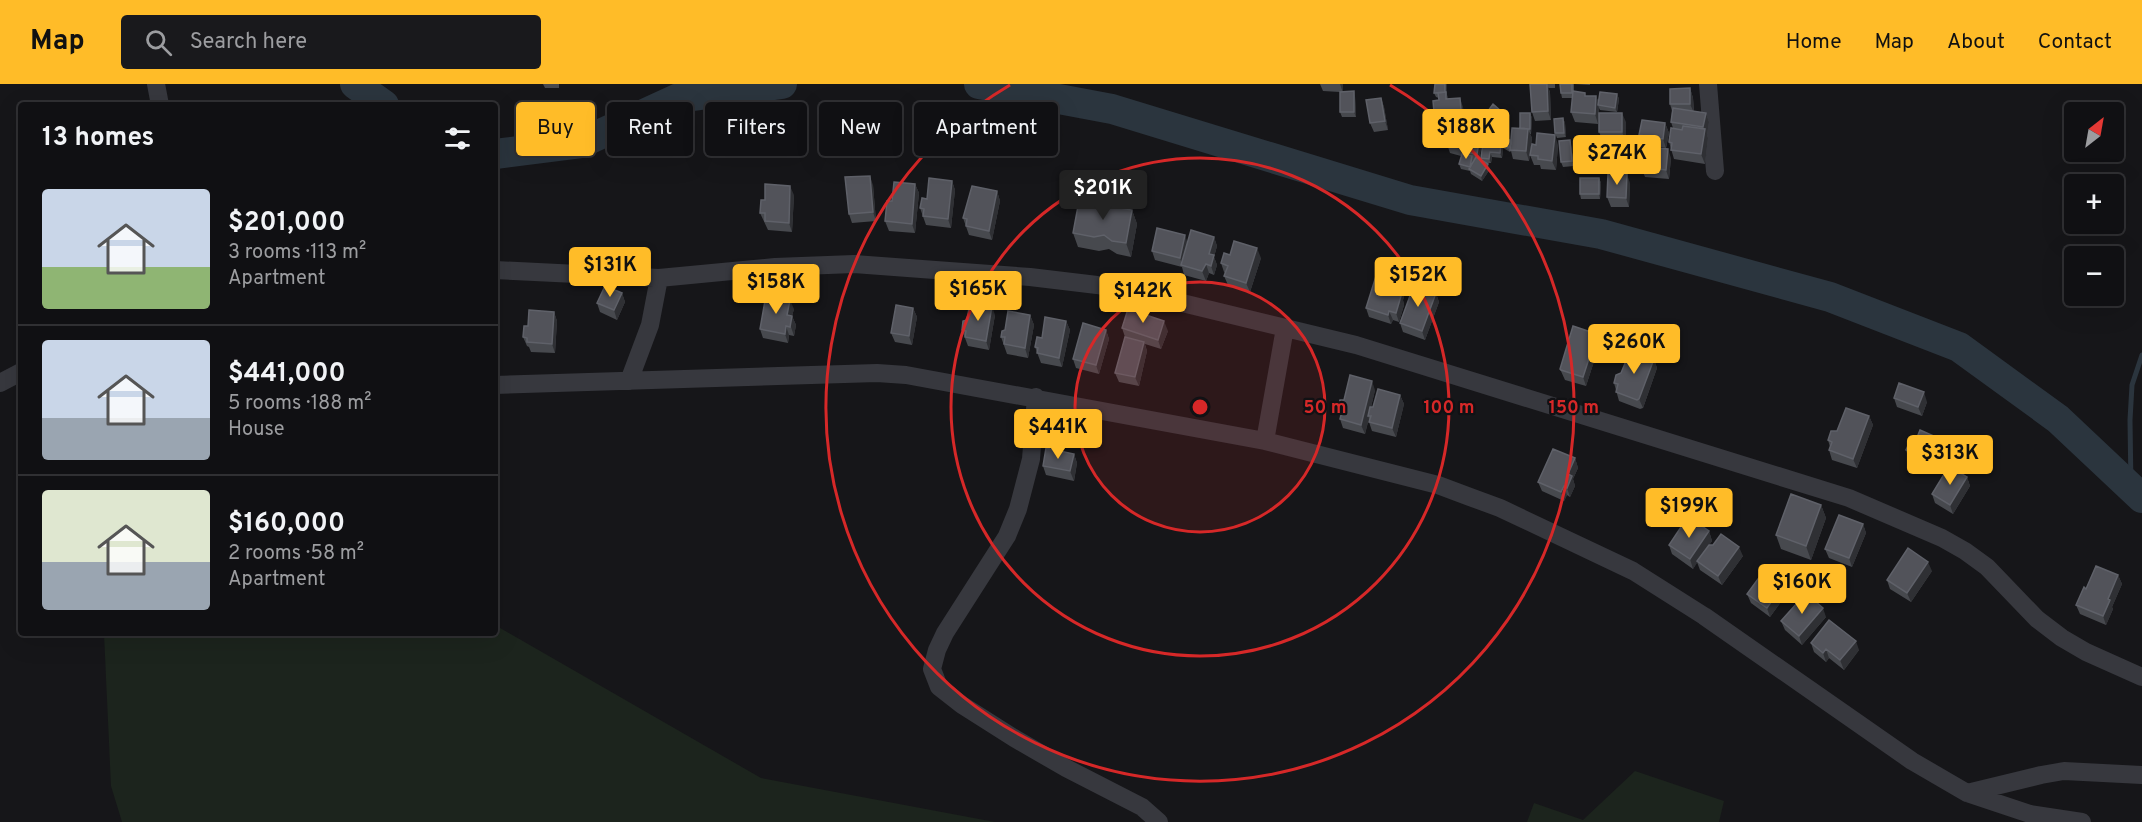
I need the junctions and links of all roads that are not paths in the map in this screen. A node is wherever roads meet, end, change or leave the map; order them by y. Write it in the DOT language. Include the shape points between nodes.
graph roads {
  1 [pos="156,84"];
  2 [pos="1708,84"];
  3 [pos="159,102"];
  4 [pos="1715,171"];
  5 [pos="498,270"];
  6 [pos="659,278"];
  7 [pos="1285,328"];
  8 [pos="18,374"];
  9 [pos="629,381"];
  10 [pos="0,383"];
  11 [pos="498,385"];
  12 [pos="1036,398"];
  13 [pos="1265,441"];
  14 [pos="2142,677"];
  15 [pos="2142,775"];
  16 [pos="1967,793"];
  17 [pos="1159,822"];
  18 [pos="2082,822"];
  1 -- 3 [label="street"];
  2 -- 4 [label="street"];
  5 -- 6 [label="street"];
  6 -- 7 [label="street" via="855,264 1097,285"];
  6 -- 9 [label="street" via="650,325"];
  7 -- 13 [label="street"];
  7 -- 14 [label="street" via="1378,351 1849,498 1965,551 2062,638"];
  8 -- 10 [label="street"];
  9 -- 11 [label="street"];
  9 -- 12 [label="street" via="906,375"];
  12 -- 13 [label="street"];
  12 -- 17 [label="street" via="1031,459 1018,509 1007,536 945,633 932,669 939,687 962,705 1066,768 1142,807"];
  13 -- 16 [label="street" via="1470,496 1633,572 1704,616 1912,761"];
  15 -- 16 [label="street" via="2064,771"];
  16 -- 18 [label="street" via="2030,814"];
}
